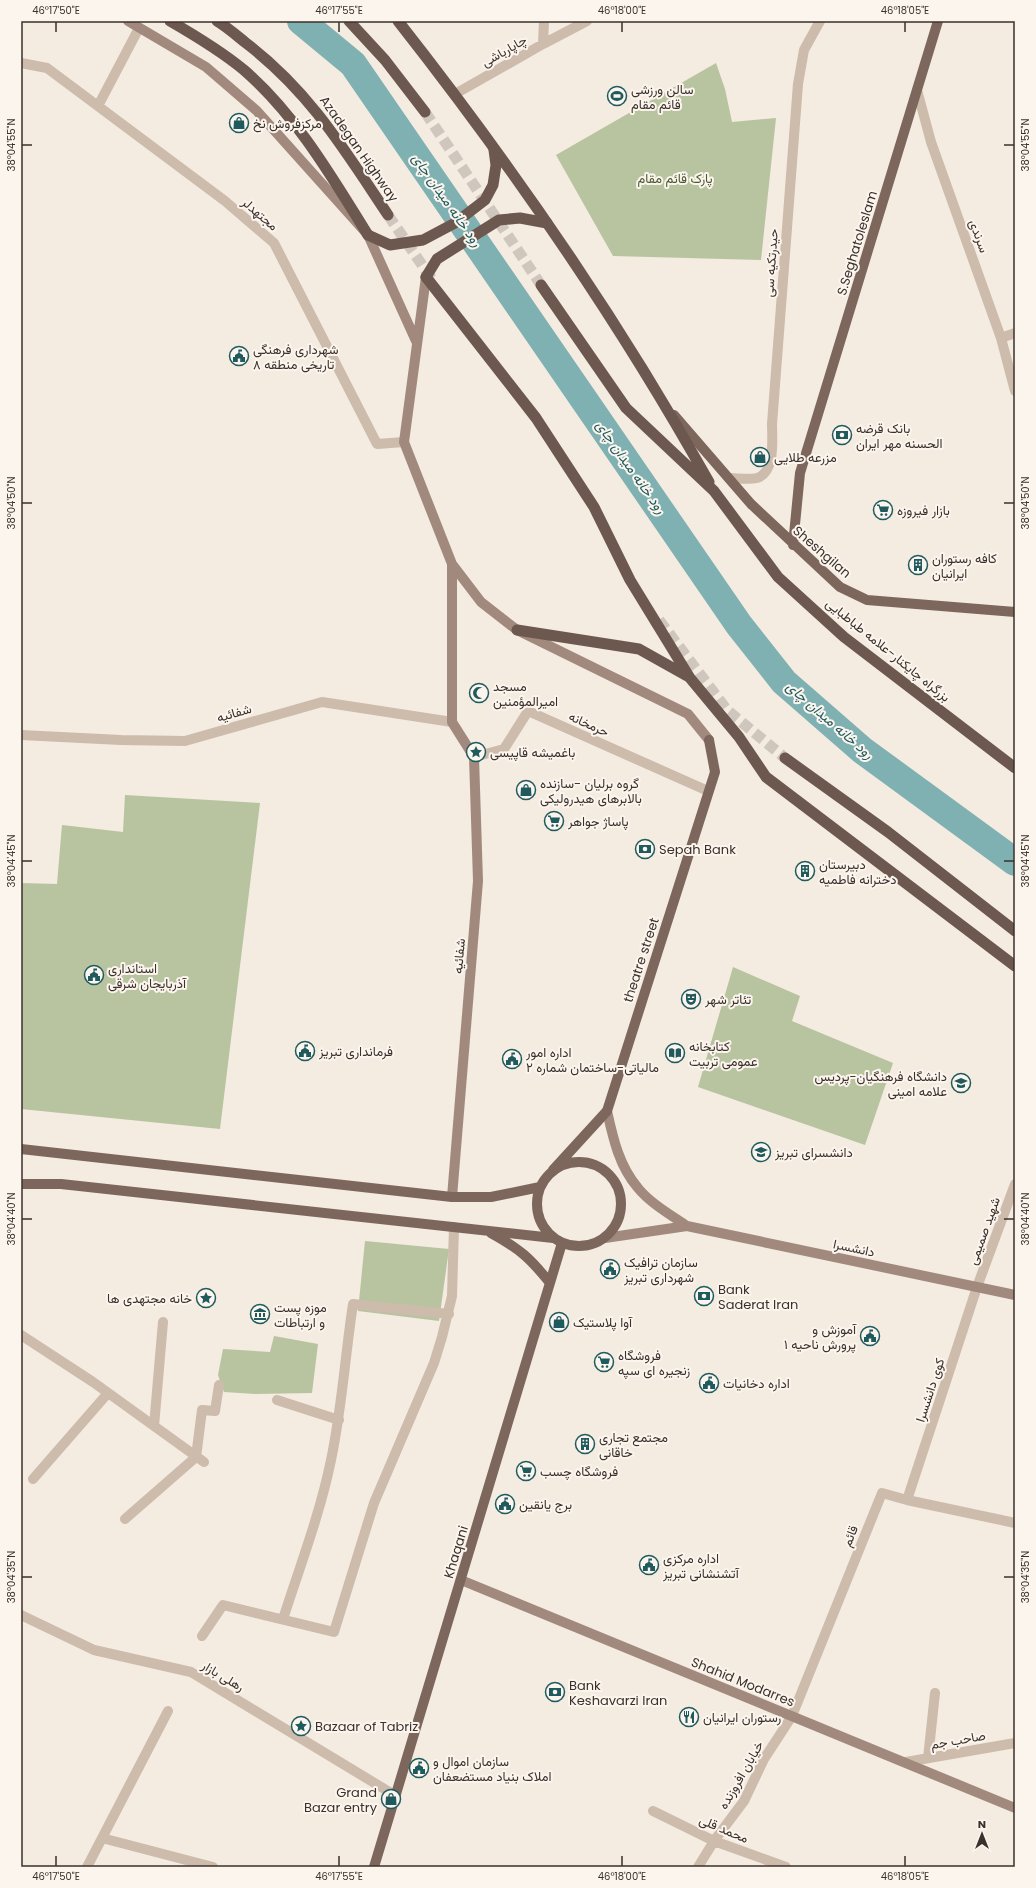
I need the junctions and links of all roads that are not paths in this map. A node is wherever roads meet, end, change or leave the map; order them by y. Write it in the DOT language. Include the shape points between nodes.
graph roads {
  1 [pos="128,21"];
  2 [pos="170,21"];
  3 [pos="217,21"];
  4 [pos="349,21"];
  5 [pos="398,21"];
  6 [pos="544,21"];
  7 [pos="587,21"];
  8 [pos="820,21"];
  9 [pos="938,21"];
  10 [pos="139,28"];
  11 [pos="543,44"];
  12 [pos="21,63"];
  13 [pos="917,90"];
  14 [pos="455,94"];
  15 [pos="98,106"];
  16 [pos="425,112"];
  17 [pos="494,150"];
  18 [pos="388,215"];
  19 [pos="547,223"];
  20 [pos="368,235"];
  21 [pos="426,277"];
  22 [pos="541,285"];
  23 [pos="1015,333"];
  24 [pos="1001,338"];
  25 [pos="416,341"];
  26 [pos="1015,391"];
  27 [pos="666,406"];
  28 [pos="404,442"];
  29 [pos="729,478"];
  30 [pos="714,491"];
  31 [pos="793,545"];
  32 [pos="452,564"];
  33 [pos="1015,612"];
  34 [pos="516,630"];
  35 [pos="690,678"];
  36 [pos="452,722"];
  37 [pos="21,735"];
  38 [pos="474,757"];
  39 [pos="785,758"];
  40 [pos="1015,768"];
  41 [pos="708,791"];
  42 [pos="1015,932"];
  43 [pos="1015,966"];
  44 [pos="607,1111"];
  45 [pos="21,1149"];
  46 [pos="553,1170"];
  47 [pos="21,1184"];
  48 [pos="1015,1184"];
  49 [pos="540,1187"];
  50 [pos="452,1197"];
  51 [pos="687,1226"];
  52 [pos="454,1227"];
  53 [pos="488,1231"];
  54 [pos="553,1238"];
  55 [pos="605,1238"];
  56 [pos="562,1243"];
  57 [pos="550,1283"];
  58 [pos="977,1287"];
  59 [pos="1015,1295"];
  60 [pos="449,1314"];
  61 [pos="163,1322"];
  62 [pos="21,1335"];
  63 [pos="219,1385"];
  64 [pos="108,1393"];
  65 [pos="277,1400"];
  66 [pos="339,1420"];
  67 [pos="154,1426"];
  68 [pos="200,1459"];
  69 [pos="33,1479"];
  70 [pos="907,1500"];
  71 [pos="125,1518"];
  72 [pos="1015,1523"];
  73 [pos="461,1580"];
  74 [pos="21,1615"];
  75 [pos="283,1619"];
  76 [pos="202,1636"];
  77 [pos="935,1693"];
  78 [pos="168,1711"];
  79 [pos="792,1716"];
  80 [pos="1015,1743"];
  81 [pos="928,1758"];
  82 [pos="906,1762"];
  83 [pos="396,1796"];
  84 [pos="1015,1808"];
  85 [pos="653,1811"];
  86 [pos="102,1838"];
  87 [pos="714,1841"];
  88 [pos="87,1867"];
  89 [pos="213,1867"];
  90 [pos="374,1867"];
  91 [pos="698,1867"];
  92 [pos="786,1867"];
  1 -- 10 [label="main road"];
  2 -- 20 [label="highway" via="209,44 244,70 275,100 318,156"];
  3 -- 18 [label="highway, Azadegan Highway" via="263,56 296,87 329,126"];
  4 -- 16 [label="highway" via="385,60"];
  5 -- 14 [label="highway"];
  6 -- 11 [label="street"];
  7 -- 11 [label="street, چاپارباشی"];
  8 -- 29 [label="street, حیدرتکیه سی" via="804,50 798,84 772,424 772,457 766,471 758,478"];
  9 -- 13 [label="main road, S.Seghatoleslam"];
  10 -- 15 [label="street"];
  10 -- 20 [label="main road" via="206,67 257,111"];
  11 -- 14 [label="street, چاپارباشی"];
  12 -- 15 [label="street, مجتهدلر" via="46,68"];
  13 -- 24 [label="street, سرندی" via="931,142"];
  13 -- 31 [label="main road, S.Seghatoleslam" via="800,473"];
  14 -- 17 [label="highway"];
  15 -- 28 [label="street, مجتهدلر" via="225,201 274,243 377,444"];
  17 -- 19 [label="highway"];
  17 -- 20 [label="highway, bridge" via="496,164 493,185 485,200 455,223 423,240 390,245"];
  19 -- 21 [label="highway, bridge" via="520,218 499,220 437,259"];
  19 -- 27 [label="highway"];
  20 -- 25 [label="main road"];
  21 -- 25 [label="main road"];
  21 -- 35 [label="highway" via="536,418 594,507 630,580"];
  22 -- 30 [label="highway, بزرگراه چایکنار-علامه طباطبایی" via="626,408"];
  23 -- 24 [label="street"];
  24 -- 26 [label="street, سرندی"];
  25 -- 28 [label="main road"];
  27 -- 29 [label="main road, Sheshgilan"];
  27 -- 30 [label="highway"];
  28 -- 32 [label="main road"];
  29 -- 31 [label="main road, Sheshgilan" via="751,504"];
  30 -- 40 [label="highway, بزرگراه چایکنار-علامه طباطبایی" via="784,582 844,637"];
  31 -- 33 [label="main road, Sheshgilan" via="840,587 867,600"];
  32 -- 34 [label="main road" via="481,602"];
  32 -- 36 [label="main road"];
  34 -- 35 [label="highway" via="639,649"];
  34 -- 41 [label="main road, theatre street" via="688,714 709,740 715,772"];
  35 -- 43 [label="highway" via="739,737 766,777"];
  36 -- 37 [label="street, شفائیه" via="322,702 184,741"];
  36 -- 38 [label="main road"];
  38 -- 41 [label="street, حرمخانه" via="504,748 528,711"];
  38 -- 50 [label="main road, شفائیه" via="478,881"];
  39 -- 42 [label="highway" via="888,832"];
  41 -- 44 [label="main road, theatre street"];
  44 -- 46 [label="main road, theatre street"];
  44 -- 51 [label="main road" via="621,1162 638,1188"];
  45 -- 50 [label="main road"];
  46 -- 49 [label="main road"];
  46 -- 55 [label="main road" via="574,1162 585,1162 596,1165 613,1178 620,1193 621,1210 613,1230"];
  47 -- 52 [label="main road" via="61,1184"];
  48 -- 58 [label="street, شهید صمیمی"];
  49 -- 50 [label="main road" via="491,1197"];
  49 -- 54 [label="main road" via="536,1209 545,1230"];
  51 -- 55 [label="main road"];
  51 -- 58 [label="main road, دانشسرا"];
  52 -- 53 [label="main road"];
  52 -- 60 [label="street" via="454,1270"];
  53 -- 54 [label="main road"];
  53 -- 57 [label="main road" via="517,1247"];
  54 -- 56 [label="main road"];
  55 -- 56 [label="main road" via="584,1246"];
  56 -- 57 [label="main road, Khaqani"];
  57 -- 73 [label="main road, Khaqani"];
  58 -- 59 [label="main road, دانشسرا"];
  58 -- 70 [label="street, کوی دانشسرا"];
  60 -- 66 [label="street" via="353,1304"];
  60 -- 75 [label="street" via="434,1362 374,1502 334,1632"];
  61 -- 67 [label="street"];
  62 -- 64 [label="street"];
  63 -- 68 [label="street" via="216,1411 202,1410"];
  64 -- 67 [label="street"];
  64 -- 69 [label="street"];
  65 -- 66 [label="street"];
  66 -- 75 [label="street" via="324,1491"];
  67 -- 68 [label="street"];
  68 -- 71 [label="street"];
  70 -- 72 [label="street, قائم"];
  70 -- 79 [label="street, قائم" via="882,1493"];
  73 -- 79 [label="main road, Shahid Modarres"];
  73 -- 83 [label="main road, Khaqani"];
  74 -- 83 [label="street, رهلی بازار" via="94,1650 191,1672"];
  75 -- 76 [label="street" via="223,1605"];
  77 -- 81 [label="street"];
  78 -- 86 [label="street"];
  79 -- 82 [label="main road, Shahid Modarres"];
  79 -- 87 [label="street, خیابان افروزنده" via="764,1759 744,1801"];
  80 -- 81 [label="street, صاحب جم"];
  81 -- 82 [label="street, صاحب جم"];
  82 -- 84 [label="main road, Shahid Modarres"];
  83 -- 90 [label="main road, Khaqani"];
  85 -- 87 [label="street, محمد قلی"];
  86 -- 88 [label="street"];
  86 -- 89 [label="street"];
  87 -- 91 [label="street, خیابان افروزنده"];
  87 -- 92 [label="street, محمد قلی"];
}
